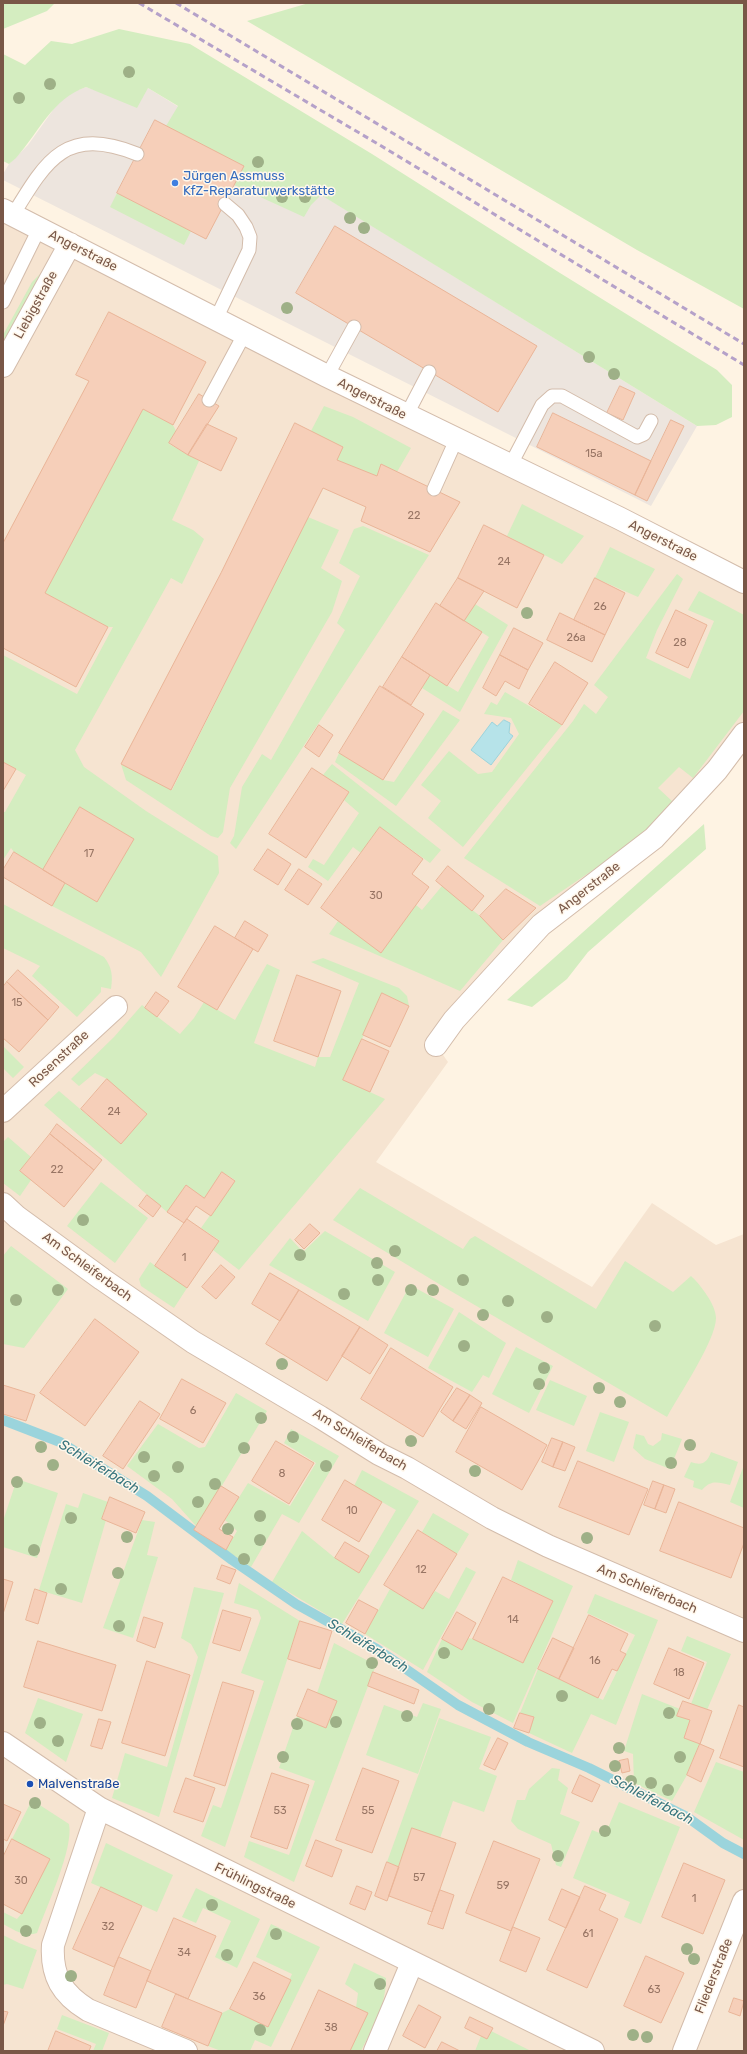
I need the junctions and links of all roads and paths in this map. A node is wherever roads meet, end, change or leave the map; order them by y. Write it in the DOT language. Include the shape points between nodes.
graph roads {
  1 [pos="137,154"];
  2 [pos="224,204"];
  3 [pos="8,213"];
  4 [pos="39,229"];
  5 [pos="70,244"];
  6 [pos="3,302"];
  7 [pos="216,319"];
  8 [pos="354,327"];
  9 [pos="245,333"];
  10 [pos="3,366"];
  11 [pos="429,372"];
  12 [pos="327,376"];
  13 [pos="209,400"];
  14 [pos="406,416"];
  15 [pos="651,421"];
  16 [pos="456,440"];
  17 [pos="510,466"];
  18 [pos="434,489"];
  19 [pos="744,582"];
  20 [pos="744,734"];
  21 [pos="116,1007"];
  22 [pos="436,1045"];
  23 [pos="3,1111"];
  24 [pos="3,1204"];
  25 [pos="744,1631"];
  26 [pos="3,1742"];
  27 [pos="99,1808"];
  28 [pos="744,1901"];
  29 [pos="412,1962"];
  30 [pos="186,2051"];
  31 [pos="375,2051"];
  32 [pos="593,2051"];
  33 [pos="684,2051"];
  1 -- 3 [label="lane" via="94,142 66,149 40,171"];
  2 -- 7 [label="lane" via="238,215 250,237 249,250"];
  3 -- 4 [label="street, Angerstraße"];
  4 -- 5 [label="street, Angerstraße"];
  4 -- 6 [label="lane"];
  5 -- 7 [label="street, Angerstraße"];
  5 -- 10 [label="street, Liebigstraße"];
  7 -- 9 [label="street, Angerstraße"];
  8 -- 12 [label="lane"];
  9 -- 12 [label="street, Angerstraße"];
  9 -- 13 [label="lane"];
  11 -- 14 [label="lane"];
  12 -- 14 [label="street, Angerstraße"];
  14 -- 16 [label="street, Angerstraße"];
  15 -- 17 [label="lane" via="644,434 637,437 562,396 552,396 542,405"];
  16 -- 17 [label="street, Angerstraße"];
  16 -- 18 [label="lane"];
  17 -- 19 [label="street, Angerstraße"];
  20 -- 22 [label="street, Angerstraße" via="717,770 654,838 541,925 454,1020"];
  21 -- 23 [label="street, Rosenstraße"];
  24 -- 25 [label="street, Am Schleiferbach" via="17,1217 192,1342 320,1416 379,1454 492,1518 542,1543"];
  26 -- 27 [label="street, Frühlingstraße"];
  27 -- 29 [label="street, Frühlingstraße"];
  27 -- 30 [label="street" via="52,1945 52,1958 59,1984 75,2002 88,2010"];
  28 -- 33 [label="street, Fliederstraße"];
  29 -- 31 [label="street"];
  29 -- 32 [label="street, Frühlingstraße"];
}
